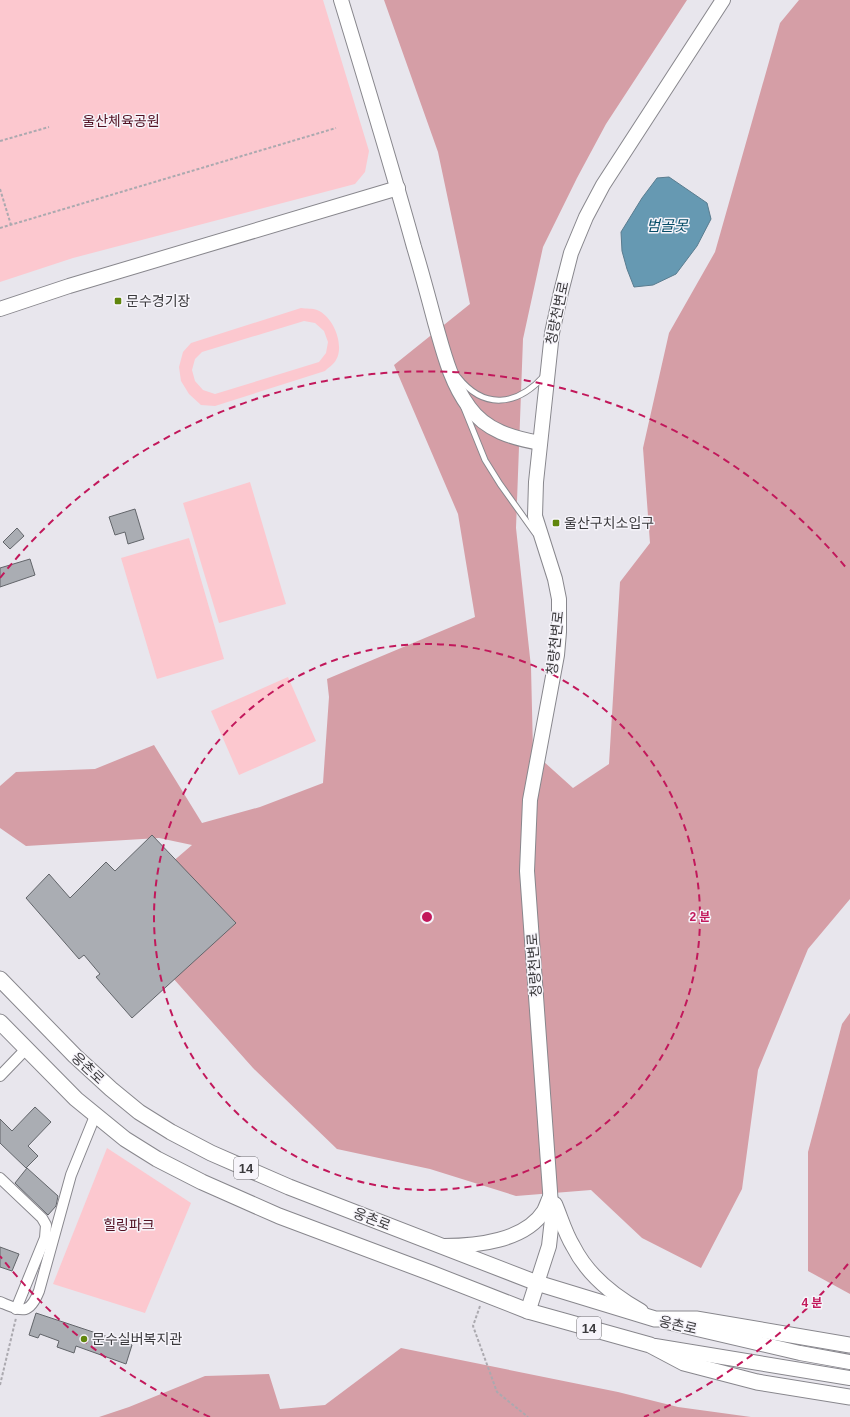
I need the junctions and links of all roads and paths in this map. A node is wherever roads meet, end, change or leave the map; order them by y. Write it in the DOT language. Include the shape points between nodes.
graph roads {
  1 [pos="341,0"];
  2 [pos="723,0"];
  3 [pos="49,127"];
  4 [pos="336,128"];
  5 [pos="0,141"];
  6 [pos="398,188"];
  7 [pos="0,189"];
  8 [pos="10,225"];
  9 [pos="0,228"];
  10 [pos="0,309"];
  11 [pos="443,350"];
  12 [pos="547,373"];
  13 [pos="458,390"];
  14 [pos="540,443"];
  15 [pos="544,546"];
  16 [pos="0,979"];
  17 [pos="0,1022"];
  18 [pos="26,1049"];
  19 [pos="0,1076"];
  20 [pos="95,1116"];
  21 [pos="0,1178"];
  22 [pos="551,1195"];
  23 [pos="440,1246"];
  24 [pos="537,1283"];
  25 [pos="484,1294"];
  26 [pos="0,1302"];
  27 [pos="17,1309"];
  28 [pos="528,1311"];
  29 [pos="655,1320"];
  30 [pos="650,1344"];
  31 [pos="850,1345"];
  32 [pos="850,1362"];
  33 [pos="850,1378"];
  34 [pos="0,1385"];
  35 [pos="850,1397"];
  36 [pos="528,1417"];
  1 -- 6 [label="main road"];
  2 -- 12 [label="main road, 청량천변로" via="614,167 586,217 571,253 561,292"];
  3 -- 5 [label="path"];
  4 -- 8 [label="path"];
  6 -- 10 [label="main road"];
  6 -- 11 [label="main road"];
  7 -- 8 [label="path"];
  8 -- 9 [label="path"];
  11 -- 12 [label="lane" via="465,385 485,398 513,399 536,386"];
  11 -- 13 [label="main road"];
  12 -- 14 [label="main road, 청량천변로"];
  13 -- 14 [label="main road" via="482,421 510,437"];
  13 -- 15 [label="lane" via="485,460"];
  14 -- 15 [label="main road, 청량천변로" via="535,516"];
  15 -- 22 [label="main road, 청량천변로" via="559,599 559,632 530,800 527,871"];
  16 -- 23 [label="main road, 웅촌로 / 14" via="47,1029 111,1090 171,1132 211,1153 290,1187"];
  17 -- 18 [label="main road, 웅촌로 / 14"];
  18 -- 19 [label="street"];
  18 -- 20 [label="main road, 웅촌로 / 14"];
  20 -- 25 [label="main road, 웅촌로 / 14" via="125,1139 202,1182 279,1216"];
  20 -- 27 [label="street" via="71,1175 34,1303 22,1310"];
  21 -- 27 [label="street" via="42,1218 46,1225 45,1238"];
  22 -- 23 [label="main road" via="544,1212 519,1232 484,1244"];
  22 -- 24 [label="main road, 청량천변로" via="549,1246"];
  22 -- 29 [label="main road" via="581,1261 623,1301"];
  23 -- 24 [label="main road, 웅촌로 / 14"];
  24 -- 28 [label="main road"];
  24 -- 29 [label="main road, 웅촌로 / 14"];
  25 -- 28 [label="main road, 웅촌로 / 14"];
  25 -- 36 [label="path" via="473,1326 482,1353 498,1392"];
  26 -- 27 [label="street"];
  27 -- 34 [label="path"];
  28 -- 30 [label="main road, 웅촌로 / 14"];
  29 -- 31 [label="main road" via="696,1319"];
  29 -- 32 [label="main road, 웅촌로" via="800,1354"];
  30 -- 33 [label="main road, 웅촌로"];
  30 -- 35 [label="main road" via="684,1363 757,1382"];
}
